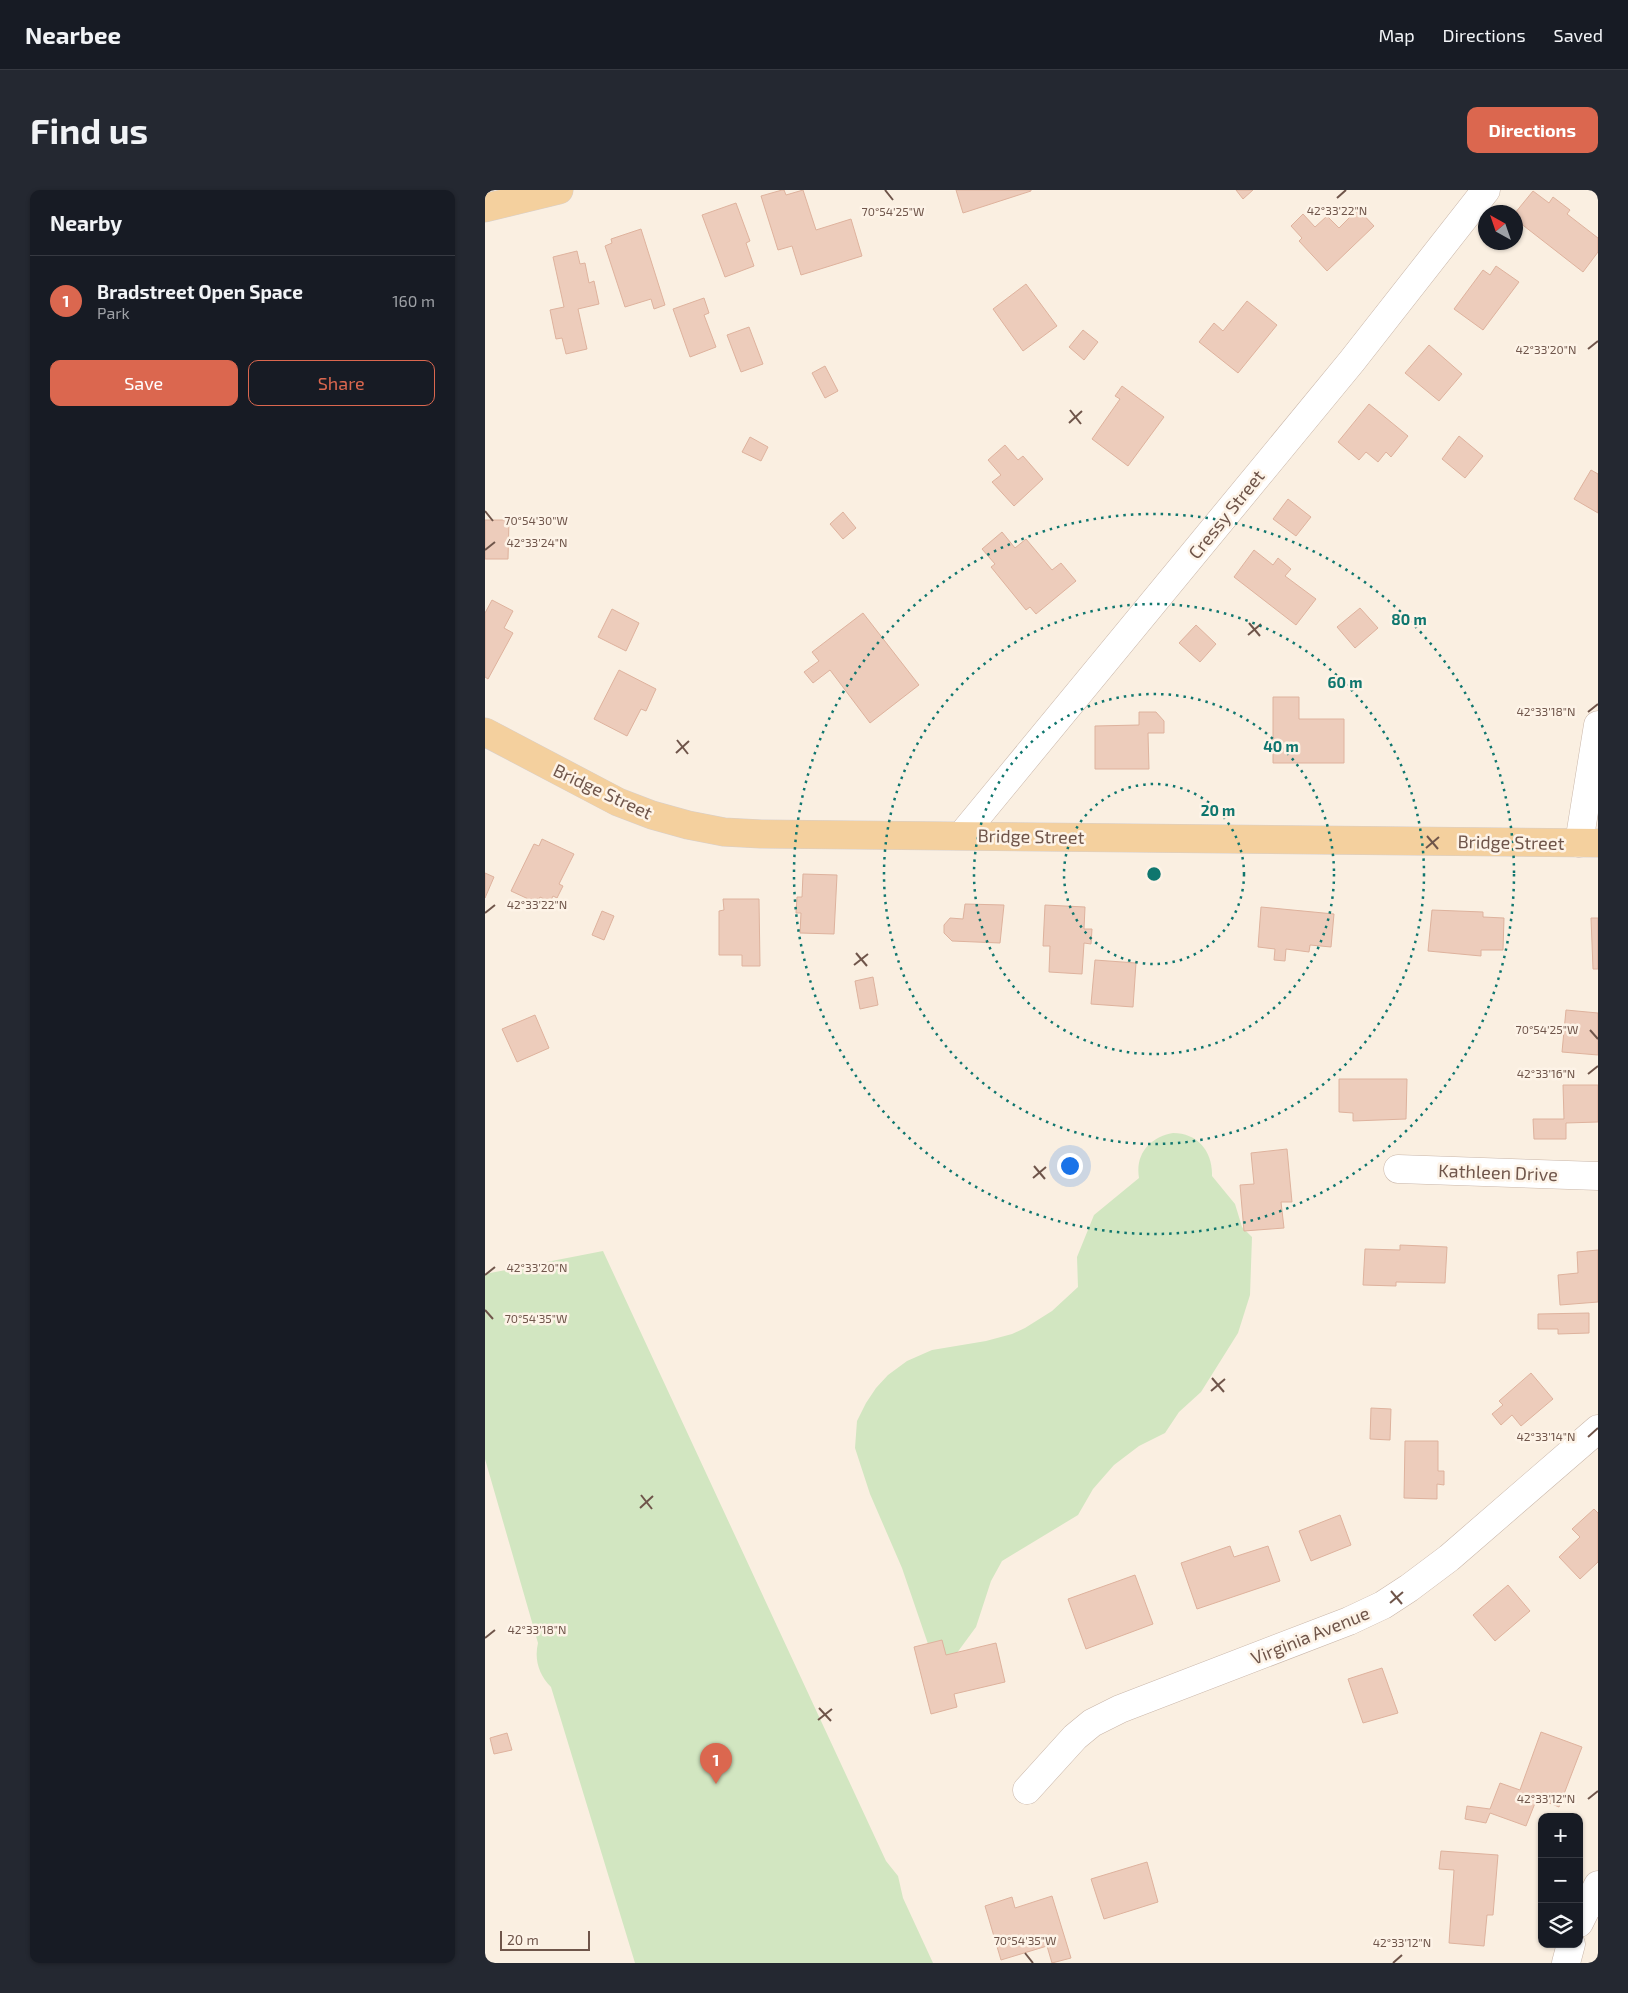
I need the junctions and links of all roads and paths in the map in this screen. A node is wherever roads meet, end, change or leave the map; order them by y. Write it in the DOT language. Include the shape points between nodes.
graph roads {
  1 [pos="559,190"];
  2 [pos="1487,190"];
  3 [pos="491,201"];
  4 [pos="1598,725"];
  5 [pos="485,732"];
  6 [pos="962,835"];
  7 [pos="1589,843"];
  8 [pos="1399,1169"];
  9 [pos="1598,1176"];
  10 [pos="1598,1428"];
  11 [pos="1027,1790"];
  12 [pos="1598,1885"];
  13 [pos="1583,1915"];
  14 [pos="1570,1948"];
  15 [pos="1566,1963"];
  1 -- 3 [label="main road"];
  2 -- 6 [label="street, Cressy Street" via="1352,361"];
  4 -- 7 [label="street"];
  5 -- 6 [label="main road, Bridge Street" via="618,802 688,825 724,832 761,834"];
  6 -- 7 [label="main road, Bridge Street"];
  8 -- 9 [label="street, Kathleen Drive"];
  10 -- 11 [label="street, Virginia Avenue" via="1449,1558 1383,1605 1349,1622 1120,1709 1075,1737"];
  12 -- 13 [label="street"];
  14 -- 15 [label="street"];
}
